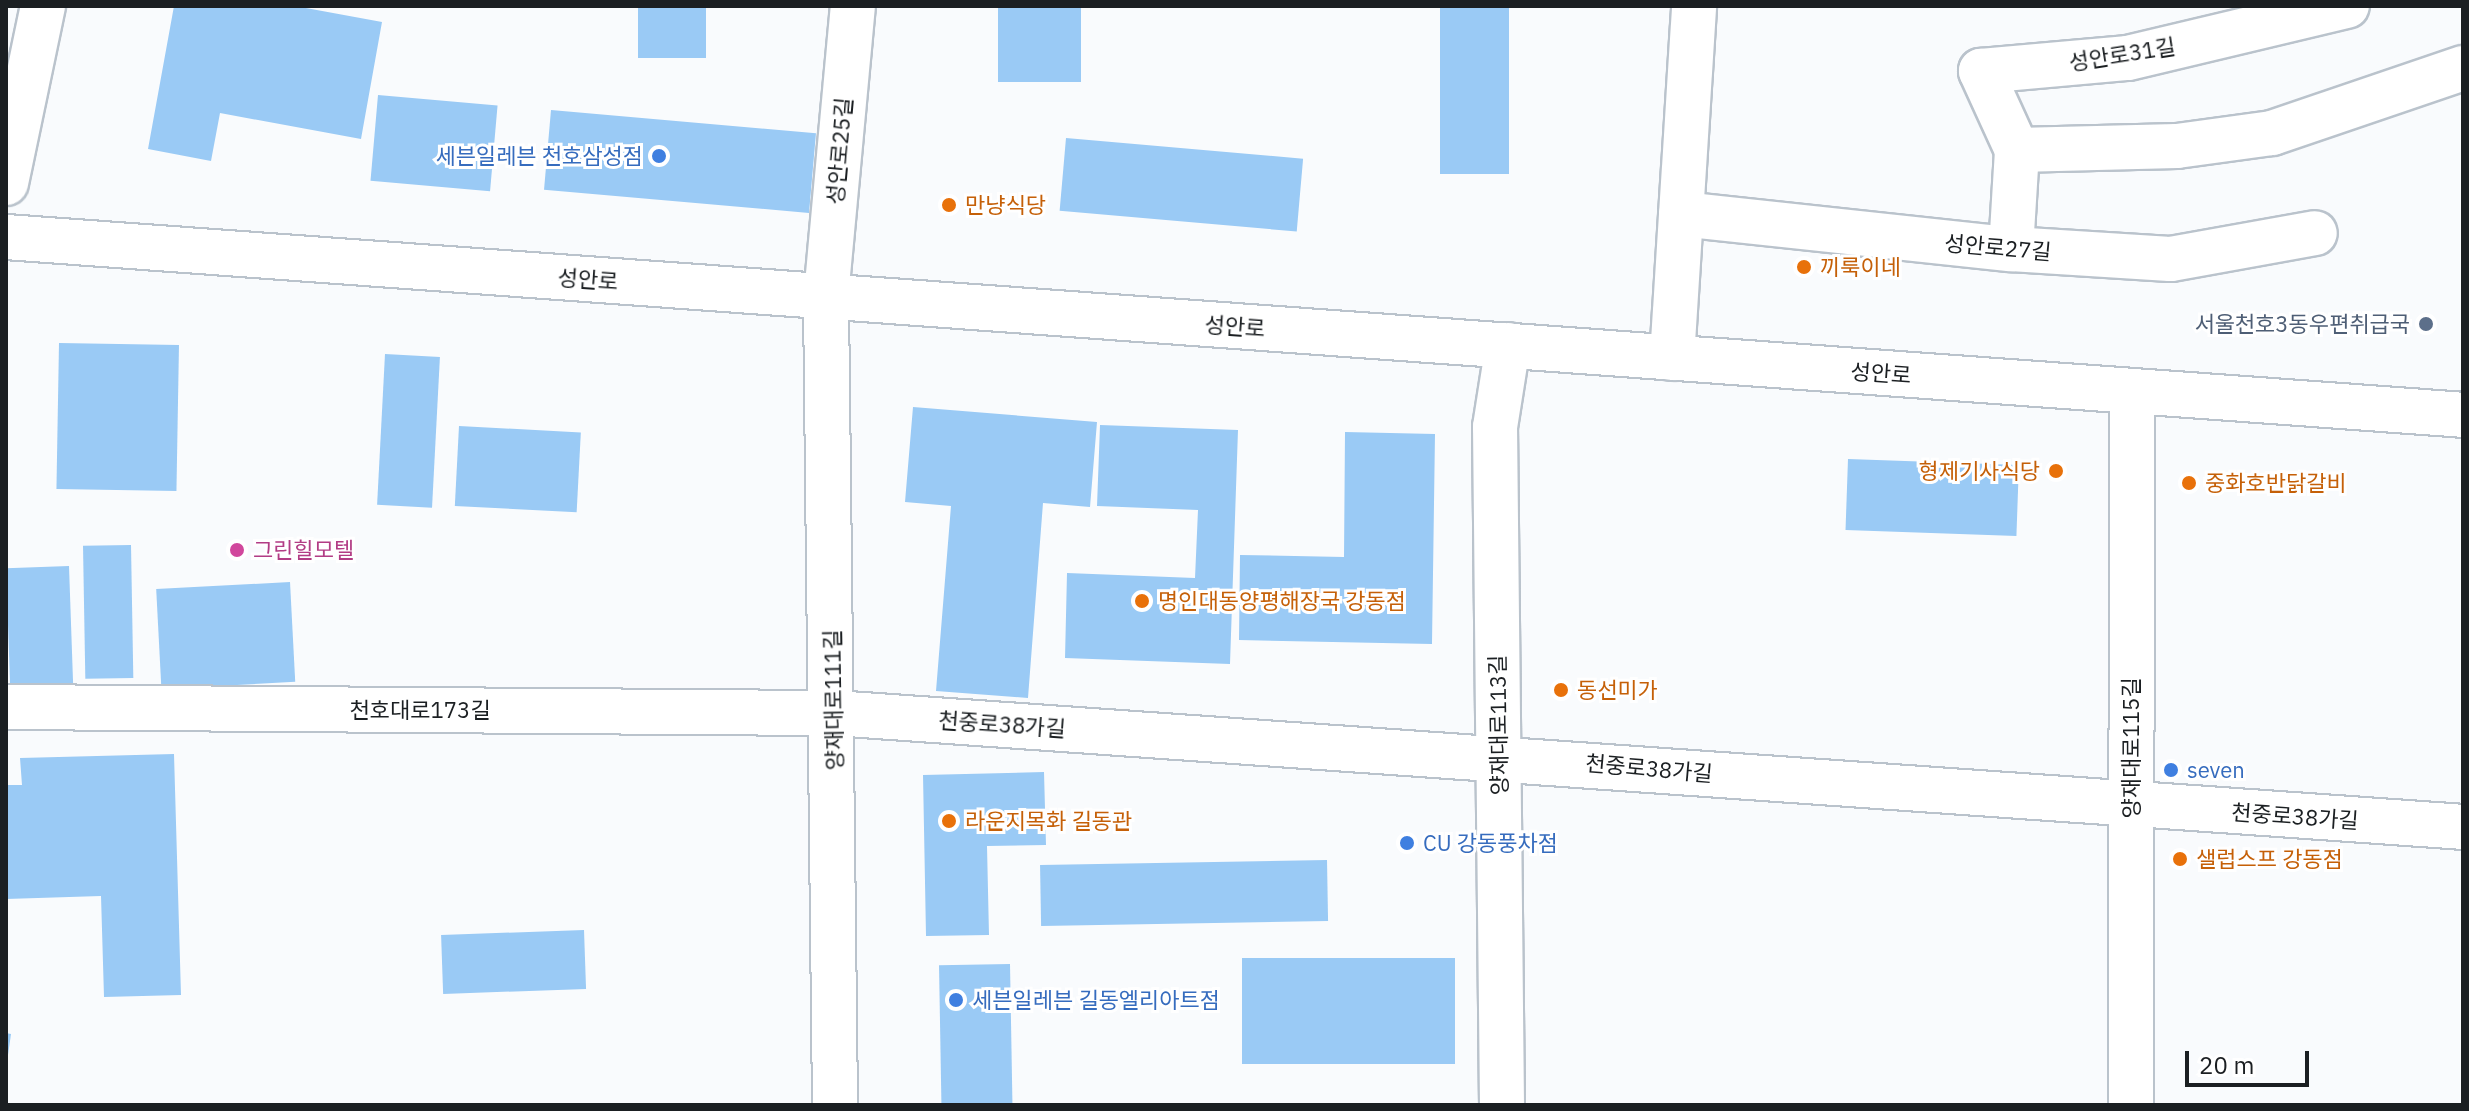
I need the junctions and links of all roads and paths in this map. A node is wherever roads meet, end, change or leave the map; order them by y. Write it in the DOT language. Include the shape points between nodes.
graph roads {
  1 [pos="43,6"];
  2 [pos="853,6"];
  3 [pos="1694,6"];
  4 [pos="2347,6"];
  5 [pos="2463,68"];
  6 [pos="2017,150"];
  7 [pos="6,183"];
  8 [pos="1681,214"];
  9 [pos="2315,233"];
  10 [pos="6,237"];
  11 [pos="2011,249"];
  12 [pos="826,296"];
  13 [pos="1508,345"];
  14 [pos="1672,358"];
  15 [pos="2132,392"];
  16 [pos="2463,415"];
  17 [pos="6,707"];
  18 [pos="834,713"];
  19 [pos="1499,757"];
  20 [pos="2131,806"];
  21 [pos="2463,827"];
  22 [pos="835,1105"];
  23 [pos="1502,1105"];
  24 [pos="2131,1105"];
  1 -- 7 [label="street"];
  2 -- 12 [label="street, 성안로25길"];
  3 -- 8 [label="street"];
  4 -- 6 [label="street, 성안로31길" via="2128,58 1981,71"];
  5 -- 6 [label="street" via="2272,133 2177,146"];
  6 -- 11 [label="street, 성안로31길"];
  8 -- 11 [label="street, 성안로27길"];
  8 -- 14 [label="street"];
  9 -- 11 [label="street, 성안로27길" via="2171,259"];
  10 -- 12 [label="street, 성안로"];
  12 -- 13 [label="street, 성안로"];
  12 -- 18 [label="street, 양재대로111길"];
  13 -- 14 [label="street, 성안로"];
  13 -- 19 [label="street, 양재대로113길" via="1495,427"];
  14 -- 15 [label="street, 성안로"];
  15 -- 16 [label="street, 성안로"];
  15 -- 20 [label="street, 양재대로115길"];
  17 -- 18 [label="street, 천호대로173길"];
  18 -- 19 [label="street, 천중로38가길"];
  18 -- 22 [label="street, 양재대로111길"];
  19 -- 20 [label="street, 천중로38가길"];
  19 -- 23 [label="street, 양재대로113길"];
  20 -- 21 [label="street, 천중로38가길"];
  20 -- 24 [label="street, 양재대로115길"];
}
